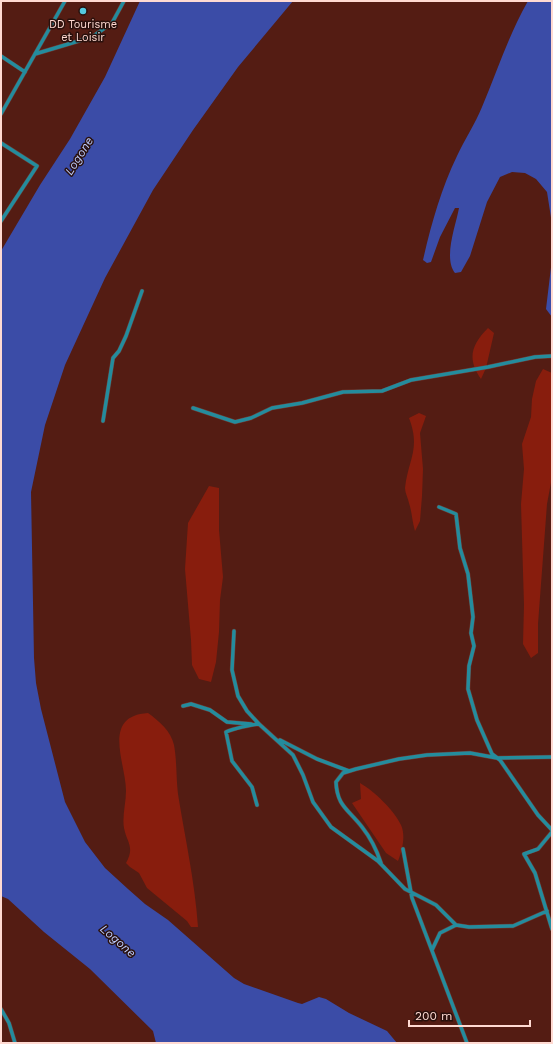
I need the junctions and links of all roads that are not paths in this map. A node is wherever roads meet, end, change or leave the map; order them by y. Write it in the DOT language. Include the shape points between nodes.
graph roads {
  1 [pos="65,1"];
  2 [pos="124,1"];
  3 [pos="35,54"];
  4 [pos="1,56"];
  5 [pos="25,72"];
  6 [pos="1,114"];
  7 [pos="1,143"];
  8 [pos="1,221"];
  9 [pos="142,291"];
  10 [pos="552,356"];
  11 [pos="193,408"];
  12 [pos="103,421"];
  13 [pos="439,507"];
  14 [pos="234,631"];
  15 [pos="183,706"];
  16 [pos="252,724"];
  17 [pos="259,724"];
  18 [pos="277,739"];
  19 [pos="552,757"];
  20 [pos="497,758"];
  21 [pos="349,771"];
  22 [pos="257,805"];
  23 [pos="552,831"];
  24 [pos="403,849"];
  25 [pos="382,864"];
  26 [pos="411,893"];
  27 [pos="547,911"];
  28 [pos="456,925"];
  29 [pos="552,929"];
  30 [pos="432,950"];
  31 [pos="1,1009"];
  32 [pos="15,1043"];
  33 [pos="467,1043"];
  1 -- 3 [label="street"];
  2 -- 3 [label="street" via="110,25 92,37"];
  3 -- 5 [label="street"];
  4 -- 5 [label="street"];
  5 -- 6 [label="street"];
  7 -- 8 [label="street" via="37,166"];
  9 -- 12 [label="street" via="126,336 113,358"];
  10 -- 11 [label="street" via="534,357 411,380 382,391 343,392 272,408 235,422"];
  13 -- 20 [label="street" via="456,514 460,548 468,574 473,617 471,633 474,646 469,666 468,689 477,720 492,754"];
  14 -- 17 [label="street" via="232,670 235,688 242,704"];
  15 -- 16 [label="street" via="192,704 210,710 228,722"];
  16 -- 17 [label="street"];
  16 -- 22 [label="street" via="226,732 232,761 252,787"];
  17 -- 18 [label="street"];
  18 -- 21 [label="street"];
  18 -- 25 [label="street" via="299,765 313,802 324,819 338,833"];
  19 -- 20 [label="street"];
  20 -- 21 [label="street" via="470,753 427,755"];
  20 -- 23 [label="street"];
  21 -- 25 [label="street" via="343,773 336,782 336,794 362,827"];
  23 -- 27 [label="street" via="538,849 524,854 535,873"];
  24 -- 26 [label="street"];
  25 -- 26 [label="street" via="402,887"];
  26 -- 28 [label="street" via="436,905"];
  26 -- 30 [label="street"];
  27 -- 28 [label="street" via="513,926"];
  27 -- 29 [label="street"];
  28 -- 30 [label="street" via="440,934"];
  30 -- 33 [label="street"];
  31 -- 32 [label="street" via="9,1023"];
}
